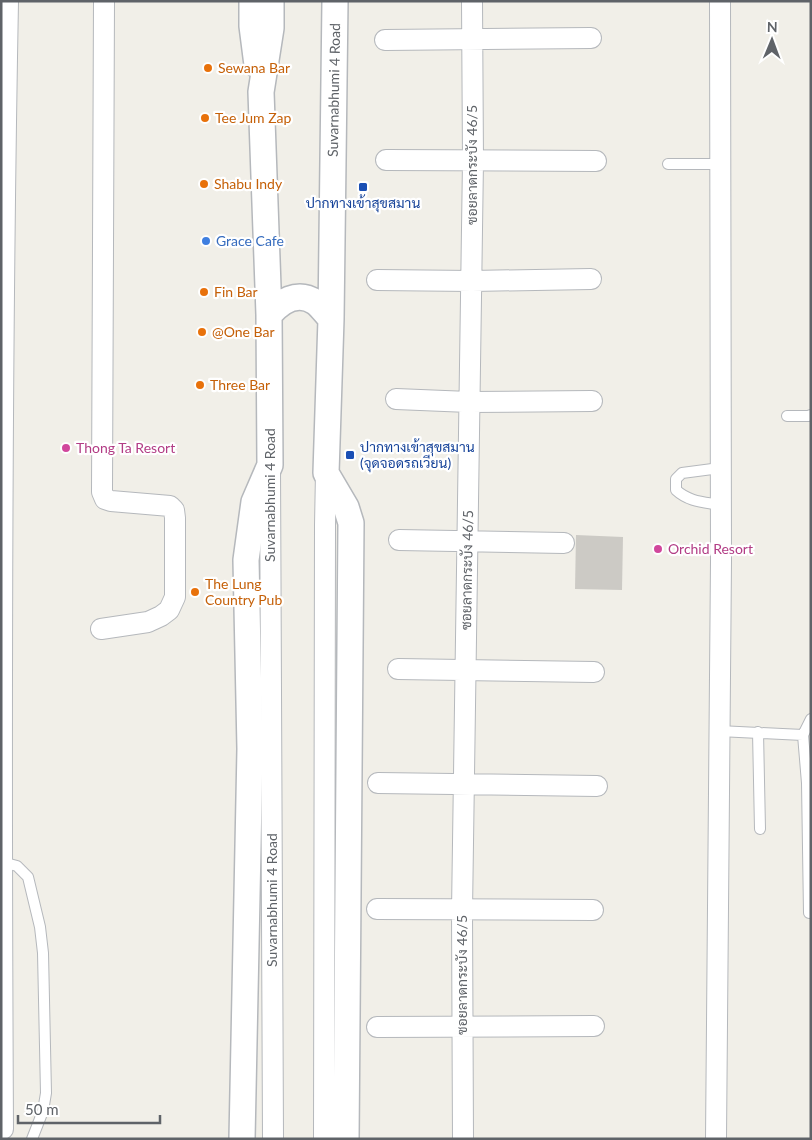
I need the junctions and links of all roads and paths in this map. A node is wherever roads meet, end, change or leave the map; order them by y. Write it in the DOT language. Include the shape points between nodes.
graph roads {
  1 [pos="8,1"];
  2 [pos="104,1"];
  3 [pos="252,1"];
  4 [pos="271,1"];
  5 [pos="335,1"];
  6 [pos="472,1"];
  7 [pos="720,1"];
  8 [pos="591,38"];
  9 [pos="472,39"];
  10 [pos="385,40"];
  11 [pos="261,92"];
  12 [pos="386,160"];
  13 [pos="473,161"];
  14 [pos="596,161"];
  15 [pos="668,164"];
  16 [pos="720,164"];
  17 [pos="3,187"];
  18 [pos="591,279"];
  19 [pos="377,280"];
  20 [pos="472,281"];
  21 [pos="3,298"];
  22 [pos="269,315"];
  23 [pos="331,320"];
  24 [pos="396,399"];
  25 [pos="592,401"];
  26 [pos="470,402"];
  27 [pos="811,415"];
  28 [pos="787,416"];
  29 [pos="270,465"];
  30 [pos="720,468"];
  31 [pos="326,473"];
  32 [pos="720,504"];
  33 [pos="399,540"];
  34 [pos="468,541"];
  35 [pos="564,543"];
  36 [pos="101,629"];
  37 [pos="398,669"];
  38 [pos="465,670"];
  39 [pos="594,672"];
  40 [pos="811,719"];
  41 [pos="719,731"];
  42 [pos="758,732"];
  43 [pos="803,735"];
  44 [pos="378,783"];
  45 [pos="464,785"];
  46 [pos="597,786"];
  47 [pos="760,828"];
  48 [pos="2,862"];
  49 [pos="377,909"];
  50 [pos="594,910"];
  51 [pos="462,911"];
  52 [pos="809,914"];
  53 [pos="594,1026"];
  54 [pos="377,1027"];
  55 [pos="463,1027"];
  56 [pos="3,1128"];
  57 [pos="32,1139"];
  58 [pos="242,1139"];
  59 [pos="273,1139"];
  60 [pos="324,1139"];
  61 [pos="346,1139"];
  62 [pos="463,1139"];
  63 [pos="716,1139"];
  1 -- 17 [label="street"];
  2 -- 36 [label="street" via="102,492 105,500 111,502 170,506 176,518 175,597 169,610 148,622"];
  3 -- 11 [label="street"];
  4 -- 11 [label="street, Suvarnabhumi 4 Road"];
  5 -- 23 [label="street, Suvarnabhumi 4 Road"];
  6 -- 9 [label="street, ซอยลาดกระบัง 46/5"];
  7 -- 16 [label="street"];
  8 -- 9 [label="street"];
  9 -- 10 [label="street"];
  9 -- 13 [label="street, ซอยลาดกระบัง 46/5"];
  11 -- 22 [label="street, Suvarnabhumi 4 Road"];
  12 -- 13 [label="street"];
  13 -- 14 [label="street"];
  13 -- 20 [label="street, ซอยลาดกระบัง 46/5"];
  15 -- 16 [label="lane"];
  16 -- 30 [label="street"];
  17 -- 21 [label="street"];
  18 -- 20 [label="street"];
  19 -- 20 [label="street"];
  20 -- 26 [label="street, ซอยลาดกระบัง 46/5"];
  21 -- 48 [label="street"];
  22 -- 23 [label="street" via="288,298 302,298 314,301"];
  22 -- 29 [label="street, Suvarnabhumi 4 Road"];
  23 -- 31 [label="street, Suvarnabhumi 4 Road"];
  24 -- 26 [label="street"];
  25 -- 26 [label="street"];
  26 -- 34 [label="street, ซอยลาดกระบัง 46/5"];
  27 -- 28 [label="lane"];
  29 -- 58 [label="street" via="254,502 246,560 250,748"];
  29 -- 59 [label="street, Suvarnabhumi 4 Road"];
  30 -- 32 [label="street"];
  30 -- 32 [label="lane" via="682,472 676,479 676,490 683,497"];
  31 -- 60 [label="street, Suvarnabhumi 4 Road"];
  31 -- 61 [label="street" via="346,507 351,523"];
  32 -- 41 [label="street"];
  33 -- 34 [label="street"];
  34 -- 35 [label="street"];
  34 -- 38 [label="street, ซอยลาดกระบัง 46/5"];
  37 -- 38 [label="street"];
  38 -- 39 [label="street"];
  38 -- 45 [label="street, ซอยลาดกระบัง 46/5"];
  40 -- 43 [label="lane"];
  41 -- 42 [label="lane"];
  41 -- 63 [label="street"];
  42 -- 43 [label="lane"];
  42 -- 47 [label="lane"];
  43 -- 52 [label="lane"];
  44 -- 45 [label="street"];
  45 -- 46 [label="street"];
  45 -- 51 [label="street, ซอยลาดกระบัง 46/5"];
  48 -- 56 [label="street"];
  48 -- 57 [label="lane" via="17,866 28,877 43,953 46,1093"];
  49 -- 51 [label="street"];
  50 -- 51 [label="street"];
  51 -- 55 [label="street, ซอยลาดกระบัง 46/5"];
  53 -- 55 [label="street"];
  54 -- 55 [label="street"];
  55 -- 62 [label="street, ซอยลาดกระบัง 46/5"];
}
